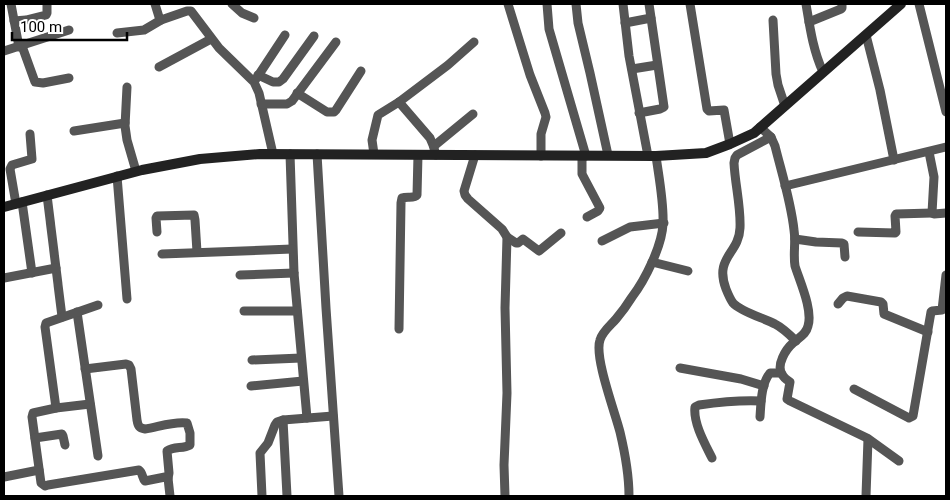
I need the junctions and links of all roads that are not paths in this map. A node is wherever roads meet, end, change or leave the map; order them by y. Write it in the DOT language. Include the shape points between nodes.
graph roads {
  1 [pos="11,4"];
  2 [pos="47,4"];
  3 [pos="156,4"];
  4 [pos="198,4"];
  5 [pos="232,4"];
  6 [pos="508,4"];
  7 [pos="547,4"];
  8 [pos="576,4"];
  9 [pos="623,4"];
  10 [pos="649,4"];
  11 [pos="690,4"];
  12 [pos="806,4"];
  13 [pos="842,4"];
  14 [pos="901,4"];
  15 [pos="919,4"];
  16 [pos="191,11"];
  17 [pos="254,18"];
  18 [pos="651,18"];
  19 [pos="161,20"];
  20 [pos="773,20"];
  21 [pos="14,21"];
  22 [pos="809,22"];
  23 [pos="625,23"];
  24 [pos="70,30"];
  25 [pos="117,33"];
  26 [pos="285,35"];
  27 [pos="314,36"];
  28 [pos="211,39"];
  29 [pos="867,40"];
  30 [pos="336,42"];
  31 [pos="474,42"];
  32 [pos="20,46"];
  33 [pos="4,52"];
  34 [pos="657,64"];
  35 [pos="159,67"];
  36 [pos="632,69"];
  37 [pos="361,71"];
  38 [pos="824,72"];
  39 [pos="69,78"];
  40 [pos="256,78"];
  41 [pos="127,87"];
  42 [pos="297,93"];
  43 [pos="399,102"];
  44 [pos="261,104"];
  45 [pos="785,106"];
  46 [pos="946,112"];
  47 [pos="639,113"];
  48 [pos="474,114"];
  49 [pos="125,123"];
  50 [pos="74,131"];
  51 [pos="765,132"];
  52 [pos="30,134"];
  53 [pos="730,144"];
  54 [pos="946,148"];
  55 [pos="435,150"];
  56 [pos="929,152"];
  57 [pos="273,154"];
  58 [pos="374,154"];
  59 [pos="608,155"];
  60 [pos="541,156"];
  61 [pos="654,159"];
  62 [pos="290,160"];
  63 [pos="318,160"];
  64 [pos="418,160"];
  65 [pos="474,160"];
  66 [pos="583,160"];
  67 [pos="894,160"];
  68 [pos="136,172"];
  69 [pos="118,180"];
  70 [pos="785,186"];
  71 [pos="48,201"];
  72 [pos="21,206"];
  73 [pos="4,207"];
  74 [pos="932,213"];
  75 [pos="946,213"];
  76 [pos="587,217"];
  77 [pos="664,223"];
  78 [pos="157,232"];
  79 [pos="858,232"];
  80 [pos="561,234"];
  81 [pos="507,237"];
  82 [pos="795,239"];
  83 [pos="602,241"];
  84 [pos="292,249"];
  85 [pos="196,252"];
  86 [pos="162,254"];
  87 [pos="845,257"];
  88 [pos="652,262"];
  89 [pos="56,268"];
  90 [pos="688,271"];
  91 [pos="32,273"];
  92 [pos="294,274"];
  93 [pos="240,275"];
  94 [pos="946,275"];
  95 [pos="4,278"];
  96 [pos="128,299"];
  97 [pos="838,304"];
  98 [pos="98,305"];
  99 [pos="244,311"];
  100 [pos="297,311"];
  101 [pos="77,312"];
  102 [pos="62,318"];
  103 [pos="400,329"];
  104 [pos="928,332"];
  105 [pos="796,341"];
  106 [pos="301,358"];
  107 [pos="252,360"];
  108 [pos="680,368"];
  109 [pos="86,369"];
  110 [pos="781,373"];
  111 [pos="303,380"];
  112 [pos="251,386"];
  113 [pos="764,386"];
  114 [pos="854,389"];
  115 [pos="761,401"];
  116 [pos="90,404"];
  117 [pos="56,408"];
  118 [pos="333,416"];
  119 [pos="760,417"];
  120 [pos="307,418"];
  121 [pos="283,420"];
  122 [pos="35,438"];
  123 [pos="868,439"];
  124 [pos="65,445"];
  125 [pos="98,456"];
  126 [pos="712,458"];
  127 [pos="899,461"];
  128 [pos="39,470"];
  129 [pos="4,477"];
  130 [pos="168,478"];
  131 [pos="170,496"];
  132 [pos="262,496"];
  133 [pos="287,496"];
  134 [pos="339,496"];
  135 [pos="505,496"];
  136 [pos="630,496"];
  137 [pos="866,496"];
  1 -- 21 [label="street"];
  2 -- 21 [label="street" via="46,15"];
  3 -- 19 [label="street"];
  4 -- 16 [label="street"];
  5 -- 17 [label="street"];
  6 -- 60 [label="street" via="546,116 541,134"];
  7 -- 66 [label="street" via="549,29"];
  8 -- 59 [label="street"];
  9 -- 23 [label="street"];
  10 -- 18 [label="street"];
  11 -- 53 [label="street" via="706,110 724,110"];
  12 -- 22 [label="street"];
  13 -- 22 [label="street" via="841,10"];
  14 -- 29 [label="street"];
  15 -- 46 [label="street"];
  16 -- 19 [label="street"];
  16 -- 28 [label="street"];
  18 -- 23 [label="street"];
  18 -- 34 [label="street"];
  19 -- 25 [label="street" via="144,30"];
  20 -- 45 [label="street" via="776,74"];
  21 -- 32 [label="street"];
  22 -- 38 [label="street" via="816,55"];
  23 -- 36 [label="street"];
  24 -- 32 [label="street"];
  26 -- 40 [label="street"];
  27 -- 40 [label="street" via="283,79 273,82"];
  28 -- 35 [label="street"];
  28 -- 40 [label="street"];
  29 -- 38 [label="street"];
  29 -- 67 [label="street"];
  30 -- 42 [label="street"];
  31 -- 43 [label="street"];
  32 -- 33 [label="street"];
  32 -- 39 [label="street" via="35,82"];
  34 -- 36 [label="street"];
  34 -- 47 [label="street" via="664,106"];
  36 -- 47 [label="street"];
  37 -- 42 [label="street" via="334,112 327,112"];
  38 -- 45 [label="street"];
  40 -- 44 [label="street"];
  41 -- 49 [label="street"];
  42 -- 44 [label="street" via="287,104"];
  43 -- 55 [label="street" via="430,138"];
  43 -- 58 [label="street" via="377,116 372,142"];
  44 -- 57 [label="street"];
  45 -- 51 [label="street"];
  47 -- 61 [label="street"];
  48 -- 55 [label="street"];
  49 -- 50 [label="street"];
  49 -- 68 [label="street"];
  51 -- 53 [label="street" via="754,133"];
  51 -- 70 [label="street" via="775,146"];
  51 -- 105 [label="street" via="735,158 740,228 738,240 723,268 723,276 734,304 775,324"];
  52 -- 72 [label="street" via="32,159 12,165 10,169"];
  53 -- 61 [label="street" via="706,153"];
  54 -- 56 [label="street"];
  55 -- 64 [label="street"];
  55 -- 65 [label="street"];
  56 -- 67 [label="street"];
  56 -- 74 [label="street" via="934,177"];
  57 -- 62 [label="street"];
  57 -- 68 [label="street" via="200,159"];
  58 -- 63 [label="street"];
  58 -- 64 [label="street"];
  59 -- 61 [label="street"];
  59 -- 66 [label="street"];
  60 -- 65 [label="street"];
  60 -- 66 [label="street"];
  61 -- 77 [label="street"];
  62 -- 63 [label="street"];
  62 -- 84 [label="street"];
  63 -- 118 [label="street"];
  64 -- 103 [label="street" via="417,195 402,198 401,203"];
  65 -- 81 [label="street" via="465,195"];
  66 -- 76 [label="street" via="582,174 600,208"];
  67 -- 70 [label="street"];
  68 -- 69 [label="street"];
  69 -- 71 [label="street"];
  69 -- 96 [label="street"];
  70 -- 82 [label="street"];
  71 -- 72 [label="street"];
  71 -- 89 [label="street"];
  72 -- 73 [label="street"];
  72 -- 91 [label="street"];
  74 -- 75 [label="street"];
  74 -- 79 [label="street" via="896,214 895,233"];
  77 -- 83 [label="street" via="630,227"];
  77 -- 88 [label="street"];
  78 -- 85 [label="street" via="158,216 194,215"];
  80 -- 81 [label="street" via="539,251 523,239 516,243"];
  81 -- 135 [label="street"];
  82 -- 87 [label="street" via="842,243"];
  82 -- 105 [label="street" via="795,266 809,319 805,334"];
  84 -- 85 [label="street"];
  84 -- 92 [label="street"];
  85 -- 86 [label="street"];
  88 -- 90 [label="street"];
  88 -- 136 [label="street" via="634,296 606,330 599,348 600,363 620,432"];
  89 -- 91 [label="street"];
  89 -- 102 [label="street"];
  91 -- 95 [label="street"];
  92 -- 93 [label="street"];
  92 -- 100 [label="street"];
  94 -- 104 [label="street" via="942,311 932,311"];
  97 -- 104 [label="street" via="847,296 881,302 884,314"];
  98 -- 101 [label="street"];
  99 -- 100 [label="street"];
  100 -- 106 [label="street"];
  101 -- 102 [label="street"];
  101 -- 109 [label="street"];
  102 -- 117 [label="street" via="45,325"];
  104 -- 114 [label="street" via="912,418"];
  105 -- 110 [label="street" via="784,356"];
  106 -- 107 [label="street"];
  106 -- 111 [label="street"];
  108 -- 113 [label="street"];
  109 -- 116 [label="street"];
  109 -- 130 [label="street" via="129,364 138,427 187,423 190,445 167,451"];
  110 -- 113 [label="street" via="770,373"];
  110 -- 123 [label="street" via="790,382 788,400"];
  111 -- 112 [label="street"];
  111 -- 120 [label="street"];
  113 -- 115 [label="street"];
  115 -- 119 [label="street"];
  115 -- 126 [label="street" via="732,401 695,407 698,426"];
  116 -- 117 [label="street"];
  116 -- 125 [label="street"];
  117 -- 122 [label="street" via="33,413"];
  118 -- 120 [label="street"];
  118 -- 134 [label="street"];
  120 -- 121 [label="street"];
  121 -- 132 [label="street" via="277,422 260,453"];
  121 -- 133 [label="street"];
  122 -- 124 [label="street" via="62,434"];
  122 -- 128 [label="street"];
  123 -- 127 [label="street"];
  123 -- 137 [label="street"];
  128 -- 129 [label="street"];
  128 -- 130 [label="street" via="41,483 45,486 137,470 146,481"];
  130 -- 131 [label="street"];
}
